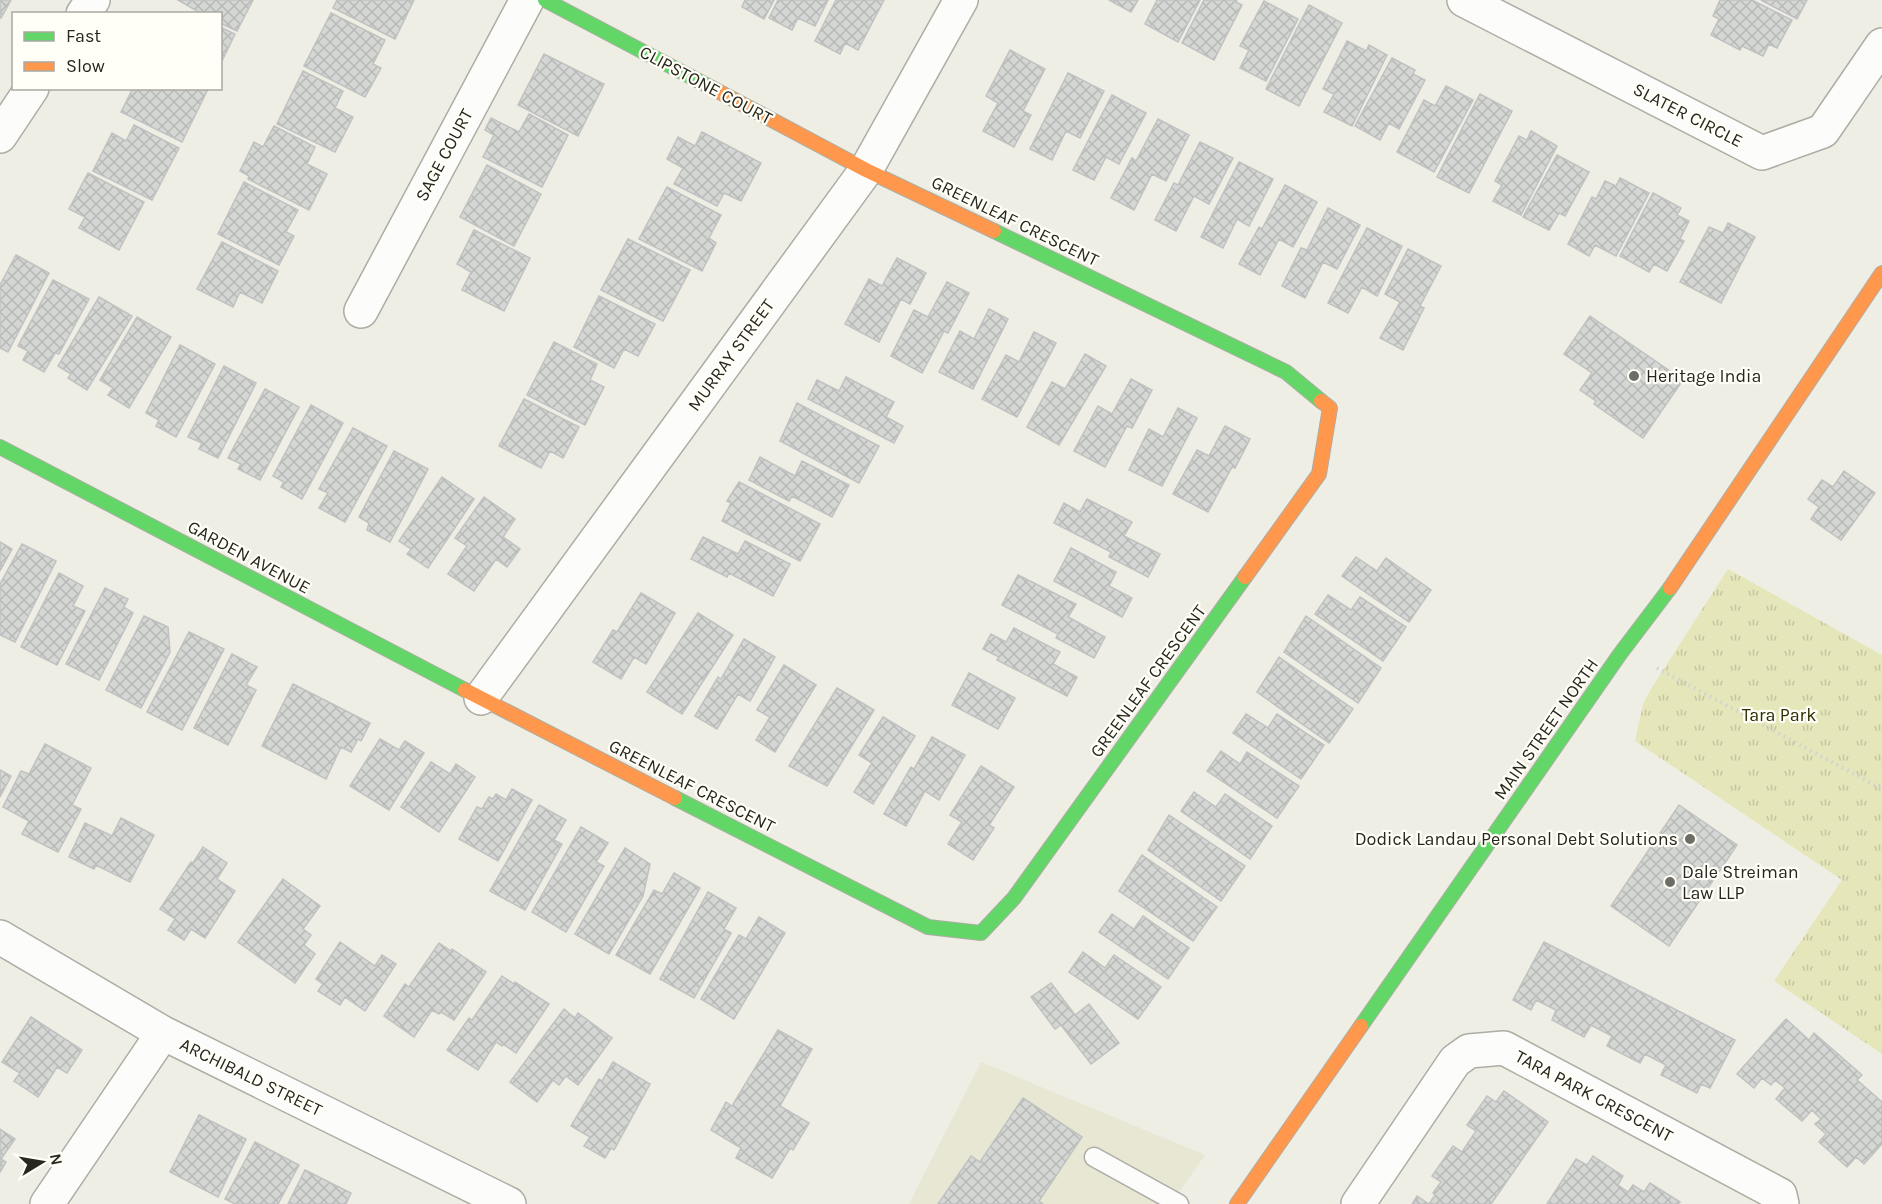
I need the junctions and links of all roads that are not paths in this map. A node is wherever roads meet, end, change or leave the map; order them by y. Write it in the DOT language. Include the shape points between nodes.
graph roads {
  1 [pos="527,0"];
  2 [pos="545,0"];
  3 [pos="961,0"];
  4 [pos="1464,0"];
  5 [pos="1882,45"];
  6 [pos="31,90"];
  7 [pos="0,136"];
  8 [pos="866,170"];
  9 [pos="1882,273"];
  10 [pos="361,311"];
  11 [pos="0,447"];
  12 [pos="481,698"];
  13 [pos="0,937"];
  14 [pos="163,1033"];
  15 [pos="1094,1157"];
  16 [pos="47,1204"];
  17 [pos="509,1204"];
  18 [pos="1179,1204"];
  19 [pos="1238,1204"];
  20 [pos="1358,1204"];
  21 [pos="1782,1204"];
  1 -- 10 [label="street, SAGE COURT"];
  2 -- 8 [label="street, CLIPSTONE COURT"];
  3 -- 8 [label="street, MURRAY STREET"];
  4 -- 5 [label="street, SLATER CIRCLE" via="1762,153 1823,131"];
  6 -- 7 [label="street"];
  8 -- 12 [label="street, MURRAY STREET"];
  8 -- 12 [label="street, GREENLEAF CRESCENT" via="1286,372 1330,408 1319,474 1014,898 981,933 928,927"];
  9 -- 19 [label="street, MAIN STREET NORTH" via="1683,571 1620,654"];
  11 -- 12 [label="street, GARDEN AVENUE"];
  13 -- 14 [label="street, ARCHIBALD STREET"];
  14 -- 16 [label="street"];
  14 -- 17 [label="street, ARCHIBALD STREET"];
  15 -- 18 [label="lane"];
  20 -- 21 [label="street, TARA PARK CRESCENT" via="1455,1061 1469,1051 1504,1048 1780,1195"];
}
